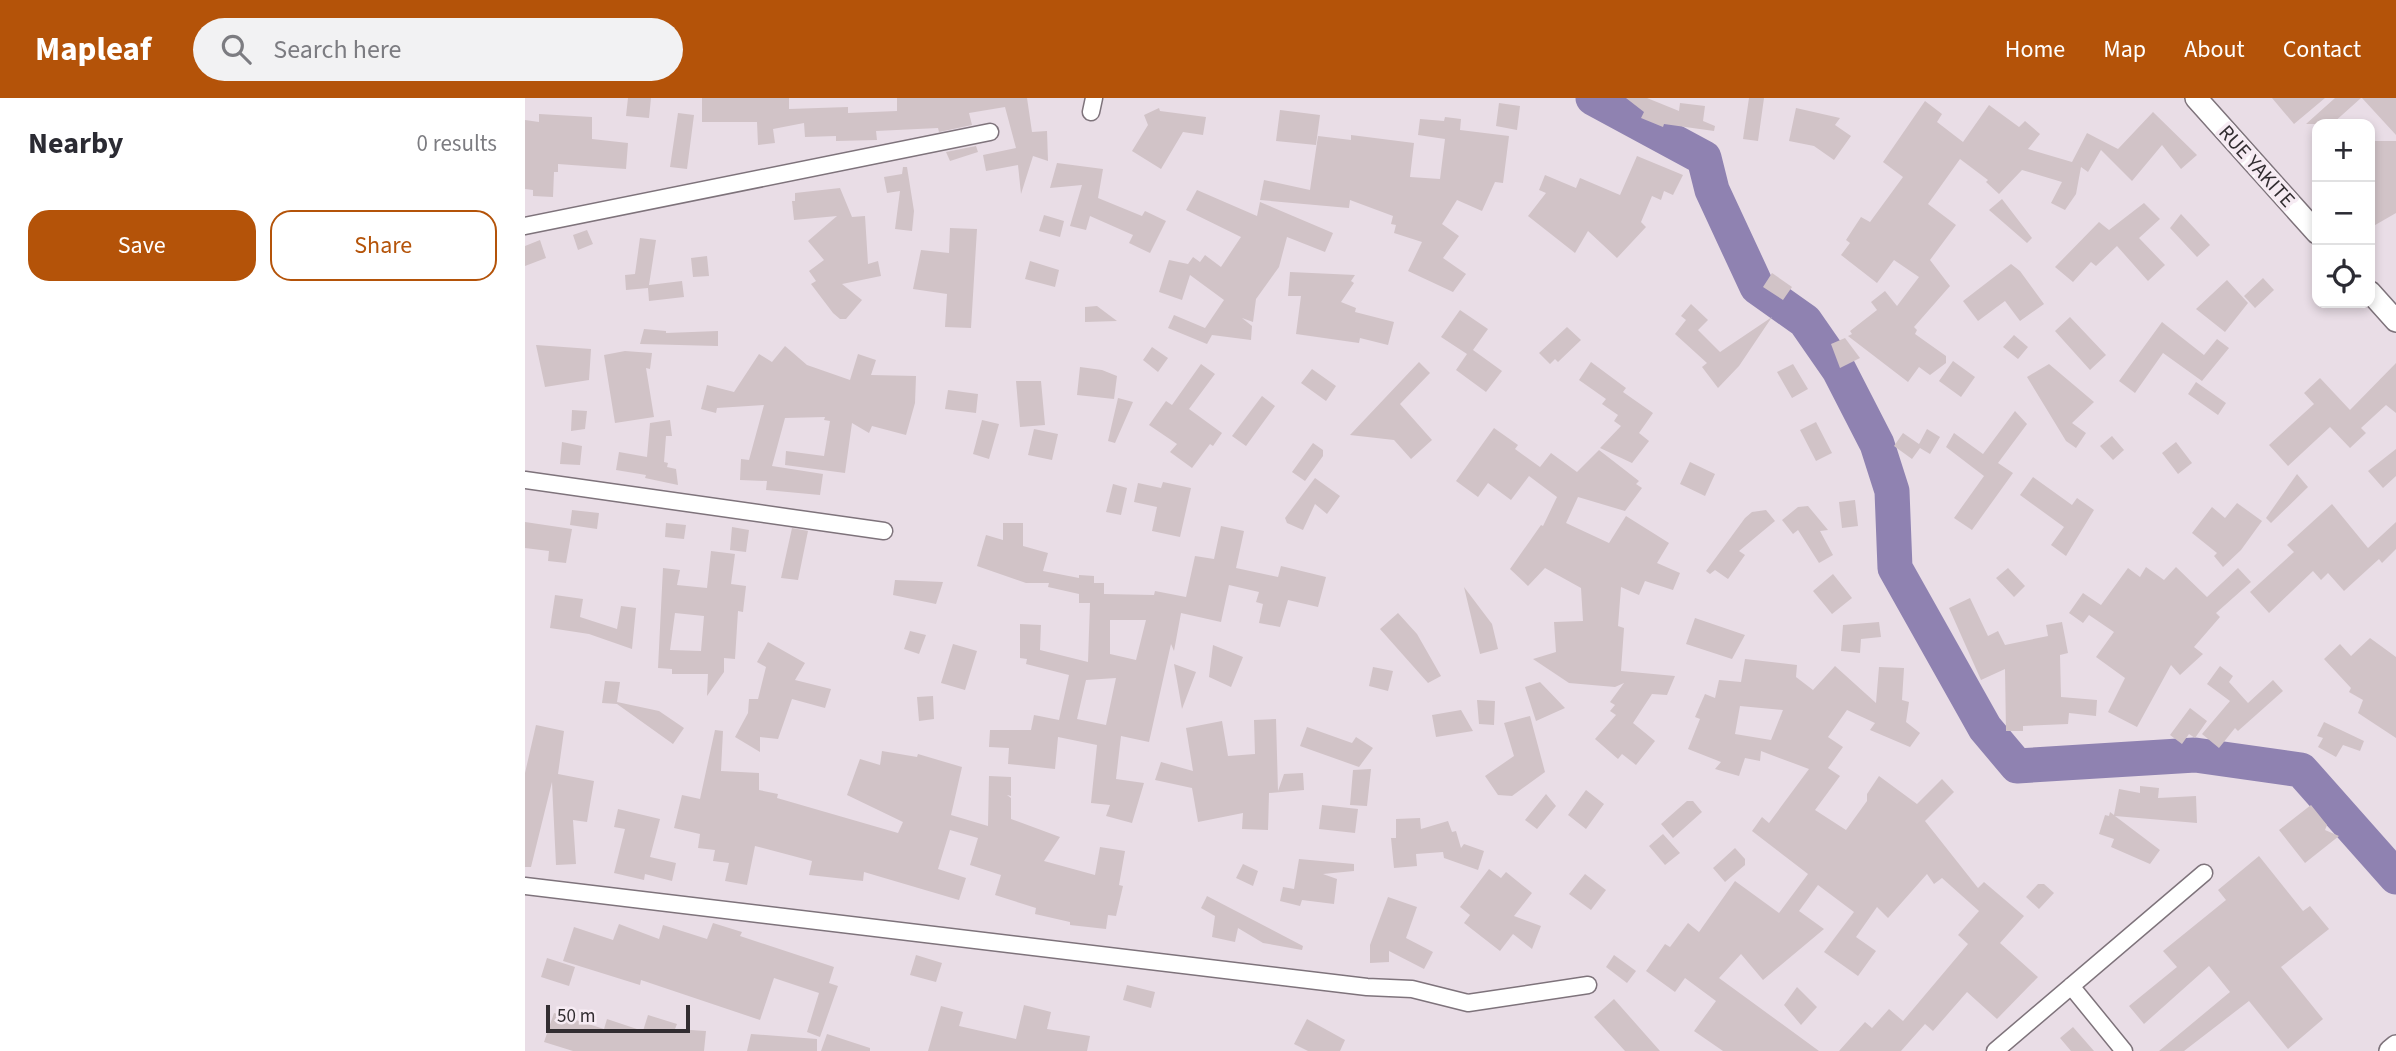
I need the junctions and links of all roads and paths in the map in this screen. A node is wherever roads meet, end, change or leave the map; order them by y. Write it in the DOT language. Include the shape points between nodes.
graph roads {
  1 [pos="2196,98"];
  2 [pos="991,132"];
  3 [pos="525,226"];
  4 [pos="2312,227"];
  5 [pos="2375,298"];
  6 [pos="2396,321"];
  7 [pos="525,480"];
  8 [pos="884,531"];
  9 [pos="2204,873"];
  10 [pos="525,886"];
  11 [pos="1588,985"];
  12 [pos="2071,986"];
  13 [pos="2396,1046"];
  14 [pos="1996,1051"];
  15 [pos="2125,1051"];
  16 [pos="2390,1051"];
  1 -- 4 [label="main road, RUE YAKITE"];
  2 -- 3 [label="street"];
  5 -- 6 [label="main road"];
  7 -- 8 [label="street"];
  9 -- 12 [label="street"];
  10 -- 11 [label="street" via="1412,989 1468,1003"];
  12 -- 14 [label="street"];
  12 -- 15 [label="street"];
  13 -- 16 [label="main road"];
}
